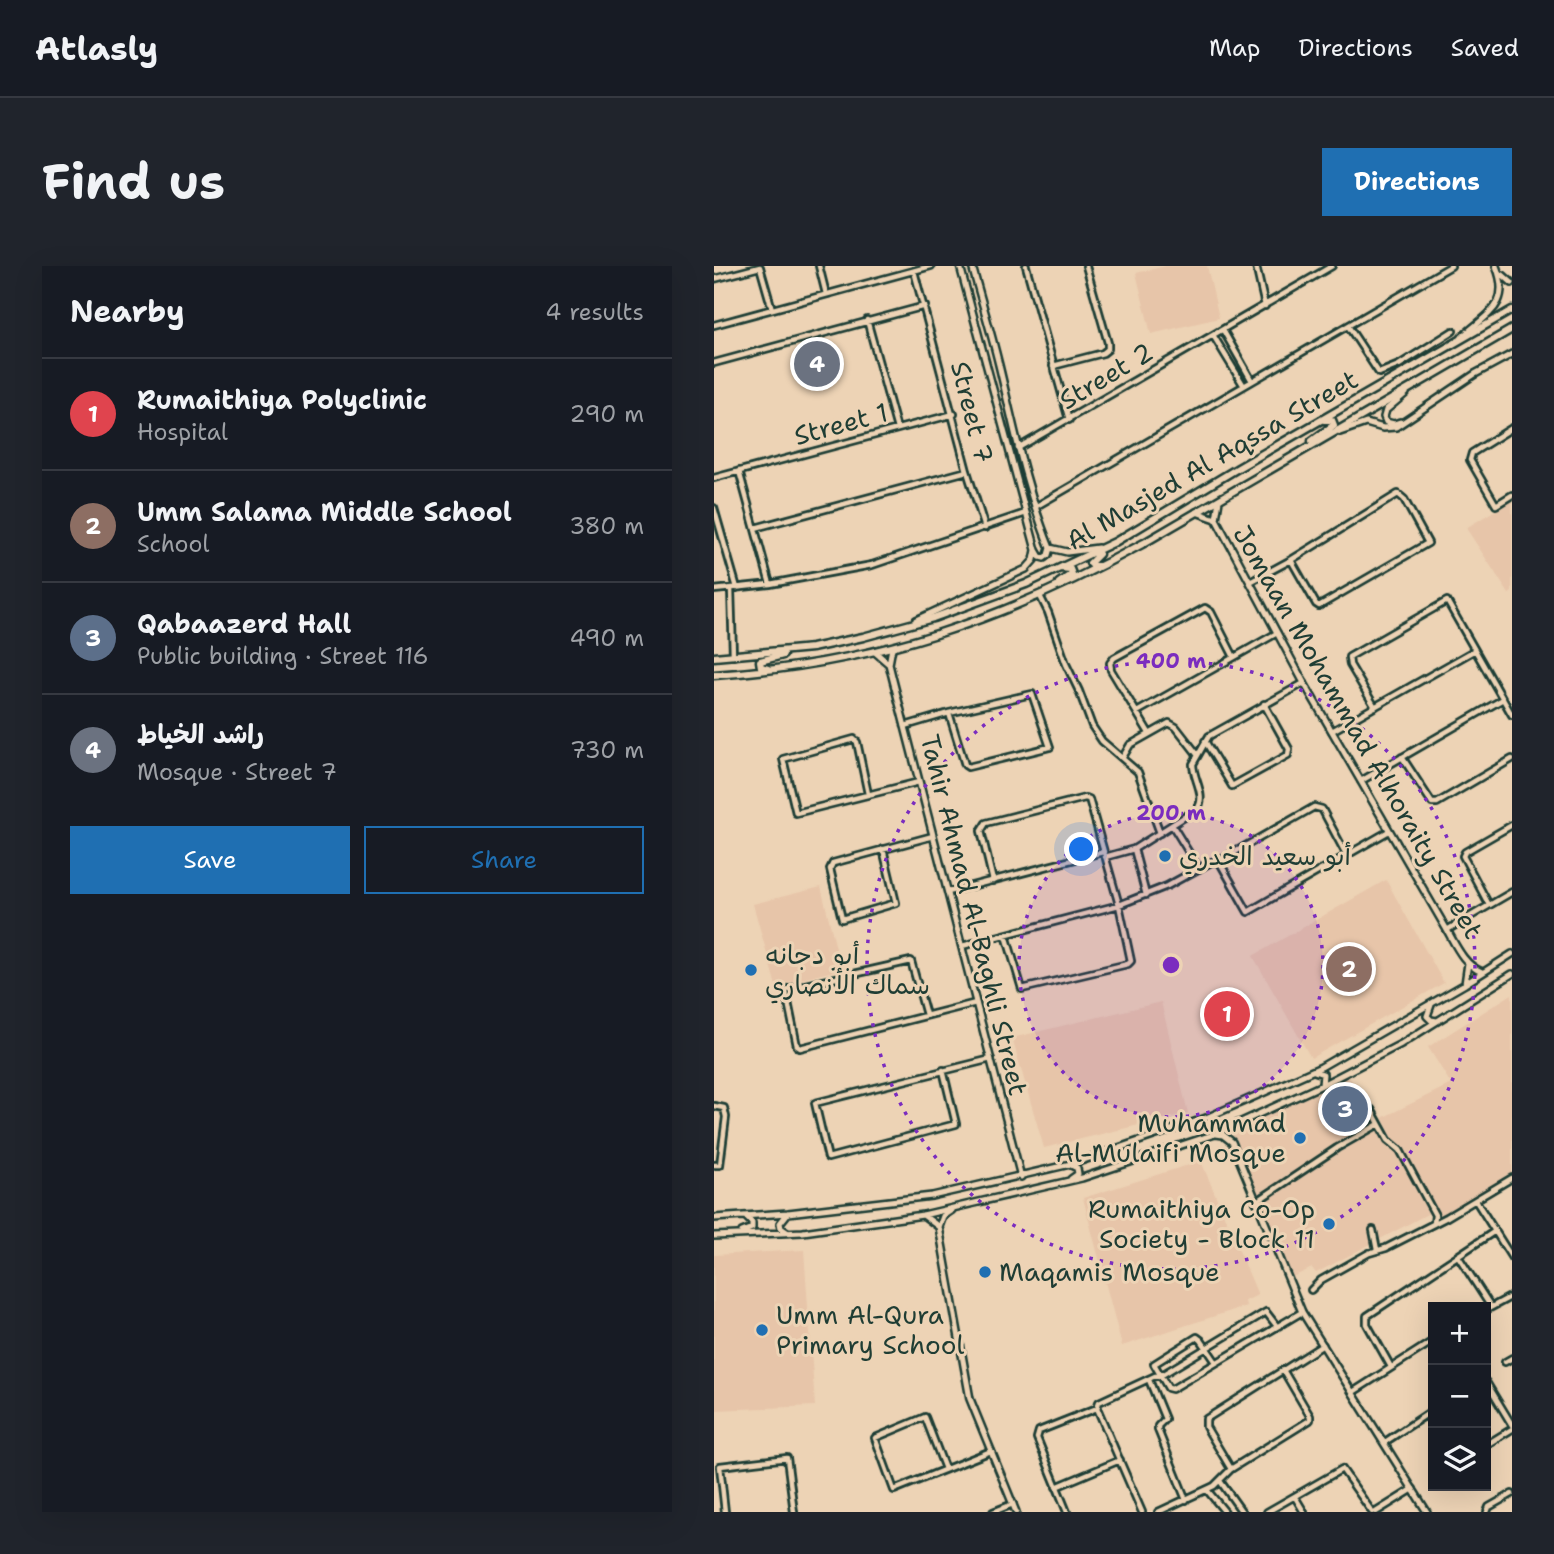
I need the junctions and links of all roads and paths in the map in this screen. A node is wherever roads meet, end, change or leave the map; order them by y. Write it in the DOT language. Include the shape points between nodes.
graph roads {
  1 [pos="759,266"];
  2 [pos="819,266"];
  3 [pos="931,266"];
  4 [pos="960,266"];
  5 [pos="972,266"];
  6 [pos="1026,266"];
  7 [pos="1086,266"];
  8 [pos="1256,266"];
  9 [pos="1332,266"];
  10 [pos="1451,266"];
  11 [pos="1497,268"];
  12 [pos="914,271"];
  13 [pos="714,279"];
  14 [pos="1512,284"];
  15 [pos="827,294"];
  16 [pos="925,306"];
  17 [pos="1265,306"];
  18 [pos="772,309"];
  19 [pos="1512,310"];
  20 [pos="867,320"];
  21 [pos="714,325"];
  22 [pos="1348,326"];
  23 [pos="1223,330"];
  24 [pos="1453,331"];
  25 [pos="1512,332"];
  26 [pos="1213,335"];
  27 [pos="992,339"];
  28 [pos="1459,340"];
  29 [pos="980,342"];
  30 [pos="1512,354"];
  31 [pos="998,361"];
  32 [pos="714,363"];
  33 [pos="988,363"];
  34 [pos="1399,365"];
  35 [pos="1053,366"];
  36 [pos="1406,370"];
  37 [pos="1252,381"];
  38 [pos="1244,386"];
  39 [pos="1409,391"];
  40 [pos="954,414"];
  41 [pos="1069,420"];
  42 [pos="1318,422"];
  43 [pos="1403,422"];
  44 [pos="1512,428"];
  45 [pos="897,429"];
  46 [pos="1320,441"];
  47 [pos="1018,449"];
  48 [pos="1282,463"];
  49 [pos="739,471"];
  50 [pos="967,471"];
  51 [pos="714,478"];
  52 [pos="1512,495"];
  53 [pos="1219,500"];
  54 [pos="1035,507"];
  55 [pos="714,508"];
  56 [pos="1196,512"];
  57 [pos="1026,513"];
  58 [pos="1216,519"];
  59 [pos="755,528"];
  60 [pos="985,528"];
  61 [pos="1115,542"];
  62 [pos="1105,547"];
  63 [pos="1050,548"];
  64 [pos="1036,550"];
  65 [pos="1291,560"];
  66 [pos="1101,566"];
  67 [pos="1058,569"];
  68 [pos="1250,582"];
  69 [pos="770,584"];
  70 [pos="737,588"];
  71 [pos="731,589"];
  72 [pos="714,590"];
  73 [pos="1042,595"];
  74 [pos="905,626"];
  75 [pos="1277,632"];
  76 [pos="812,648"];
  77 [pos="892,648"];
  78 [pos="1475,650"];
  79 [pos="875,652"];
  80 [pos="733,656"];
  81 [pos="714,657"];
  82 [pos="1234,657"];
  83 [pos="889,664"];
  84 [pos="782,669"];
  85 [pos="714,675"];
  86 [pos="1304,682"];
  87 [pos="1503,699"];
  88 [pos="1265,704"];
  89 [pos="1375,707"];
  90 [pos="1137,712"];
  91 [pos="949,713"];
  92 [pos="1512,715"];
  93 [pos="905,726"];
  94 [pos="1332,731"];
  95 [pos="1149,733"];
  96 [pos="1205,741"];
  97 [pos="1197,754"];
  98 [pos="1122,757"];
  99 [pos="1402,757"];
  100 [pos="1512,759"];
  101 [pos="1361,781"];
  102 [pos="919,782"];
  103 [pos="868,794"];
  104 [pos="1172,825"];
  105 [pos="1512,825"];
  106 [pos="1389,831"];
  107 [pos="1160,833"];
  108 [pos="933,836"];
  109 [pos="883,849"];
  110 [pos="1135,849"];
  111 [pos="1104,854"];
  112 [pos="1347,856"];
  113 [pos="1219,861"];
  114 [pos="1199,869"];
  115 [pos="993,881"];
  116 [pos="948,892"];
  117 [pos="1512,892"];
  118 [pos="1146,895"];
  119 [pos="1119,905"];
  120 [pos="1489,905"];
  121 [pos="1447,930"];
  122 [pos="1006,935"];
  123 [pos="962,946"];
  124 [pos="1512,954"];
  125 [pos="1468,963"];
  126 [pos="1482,972"];
  127 [pos="1512,974"];
  128 [pos="1465,984"];
  129 [pos="976,1003"];
  130 [pos="1433,1003"];
  131 [pos="926,1015"];
  132 [pos="1440,1020"];
  133 [pos="991,1059"];
  134 [pos="943,1070"];
  135 [pos="1310,1071"];
  136 [pos="1322,1085"];
  137 [pos="714,1106"];
  138 [pos="1371,1109"];
  139 [pos="1243,1122"];
  140 [pos="1379,1124"];
  141 [pos="1215,1134"];
  142 [pos="1232,1142"];
  143 [pos="714,1164"];
  144 [pos="1069,1164"];
  145 [pos="1021,1177"];
  146 [pos="1512,1178"];
  147 [pos="1068,1181"];
  148 [pos="1476,1200"];
  149 [pos="1256,1202"];
  150 [pos="953,1209"];
  151 [pos="788,1213"];
  152 [pos="923,1215"];
  153 [pos="746,1217"];
  154 [pos="714,1218"];
  155 [pos="1433,1224"];
  156 [pos="939,1227"];
  157 [pos="1373,1230"];
  158 [pos="1495,1231"];
  159 [pos="787,1232"];
  160 [pos="714,1236"];
  161 [pos="723,1236"];
  162 [pos="1377,1250"];
  163 [pos="1458,1256"];
  164 [pos="1512,1258"];
  165 [pos="1311,1290"];
  166 [pos="1512,1296"];
  167 [pos="1485,1302"];
  168 [pos="1491,1306"];
  169 [pos="1302,1312"];
  170 [pos="1276,1325"];
  171 [pos="1323,1345"];
  172 [pos="1428,1345"];
  173 [pos="1207,1348"];
  174 [pos="1512,1358"];
  175 [pos="1216,1362"];
  176 [pos="1505,1362"];
  177 [pos="1391,1367"];
  178 [pos="1283,1370"];
  179 [pos="1160,1376"];
  180 [pos="1149,1380"];
  181 [pos="1491,1391"];
  182 [pos="1353,1392"];
  183 [pos="1097,1408"];
  184 [pos="1427,1414"];
  185 [pos="1512,1427"];
  186 [pos="1385,1442"];
  187 [pos="1491,1442"];
  188 [pos="992,1451"];
  189 [pos="1120,1460"];
  190 [pos="945,1469"];
  191 [pos="1231,1469"];
  192 [pos="1220,1481"];
  193 [pos="1056,1487"];
  194 [pos="1413,1488"];
  195 [pos="1208,1490"];
  196 [pos="1512,1494"];
  197 [pos="1295,1497"];
  198 [pos="1186,1500"];
  199 [pos="1013,1504"];
  200 [pos="1172,1509"];
  201 [pos="725,1512"];
  202 [pos="794,1512"];
  203 [pos="993,1512"];
  204 [pos="1016,1512"];
  205 [pos="1067,1512"];
  206 [pos="1142,1512"];
  207 [pos="1158,1512"];
  208 [pos="1225,1512"];
  209 [pos="1242,1512"];
  210 [pos="1267,1512"];
  211 [pos="1304,1512"];
  212 [pos="1374,1512"];
  213 [pos="1427,1512"];
  214 [pos="1487,1512"];
  1 -- 13 [label="street"];
  1 -- 18 [label="street"];
  2 -- 15 [label="street"];
  3 -- 12 [label="street"];
  4 -- 29 [label="street"];
  5 -- 27 [label="street"];
  6 -- 35 [label="street"];
  7 -- 35 [label="street" via="1108,349"];
  8 -- 17 [label="street"];
  9 -- 17 [label="street, Street 2"];
  10 -- 22 [label="street"];
  11 -- 14 [label="street"];
  11 -- 28 [label="street" via="1505,295"];
  12 -- 15 [label="street"];
  12 -- 16 [label="street, Street 7"];
  15 -- 18 [label="street"];
  16 -- 20 [label="street"];
  16 -- 40 [label="street, Street 7"];
  17 -- 23 [label="street, Street 2"];
  18 -- 21 [label="street"];
  19 -- 28 [label="main road, Al Masjed Al Aqssa Street"];
  20 -- 32 [label="street"];
  20 -- 45 [label="street"];
  22 -- 34 [label="street" via="1379,373"];
  22 -- 37 [label="street"];
  23 -- 26 [label="street, Street 2"];
  23 -- 37 [label="street"];
  24 -- 34 [label="street"];
  25 -- 39 [label="main road, Al Masjed Al Aqssa Street"];
  26 -- 38 [label="street"];
  26 -- 41 [label="street, Street 2"];
  27 -- 29 [label="street"];
  27 -- 31 [label="street"];
  28 -- 36 [label="main road, Al Masjed Al Aqssa Street"];
  29 -- 33 [label="street"];
  30 -- 43 [label="street"];
  31 -- 33 [label="street"];
  31 -- 47 [label="street"];
  33 -- 57 [label="street"];
  34 -- 36 [label="street"];
  35 -- 41 [label="street"];
  36 -- 42 [label="main road, Al Masjed Al Aqssa Street"];
  37 -- 38 [label="street"];
  38 -- 54 [label="street"];
  39 -- 43 [label="street" via="1384,417 1394,424"];
  39 -- 46 [label="main road, Al Masjed Al Aqssa Street"];
  40 -- 45 [label="street, Street 1"];
  40 -- 50 [label="street, Street 7"];
  41 -- 47 [label="street, Street 2"];
  42 -- 48 [label="main road" via="1332,420 1334,425"];
  42 -- 61 [label="main road, Al Masjed Al Aqssa Street"];
  43 -- 46 [label="street" via="1389,429 1357,424"];
  44 -- 52 [label="street" via="1472,453 1470,460 1496,505"];
  45 -- 49 [label="street, Street 1"];
  46 -- 48 [label="main road, Al Masjed Al Aqssa Street"];
  47 -- 54 [label="street"];
  48 -- 53 [label="main road, Al Masjed Al Aqssa Street"];
  49 -- 51 [label="street, Street 1"];
  49 -- 59 [label="street"];
  50 -- 59 [label="street"];
  50 -- 60 [label="street, Street 7"];
  53 -- 56 [label="main road, Al Masjed Al Aqssa Street"];
  53 -- 58 [label="street, Jomaan Mohammad Alhoraity Street"];
  54 -- 63 [label="street"];
  55 -- 70 [label="street"];
  56 -- 58 [label="street, Jomaan Mohammad Alhoraity Street"];
  56 -- 66 [label="main road, Al Masjed Al Aqssa Street"];
  57 -- 60 [label="street"];
  57 -- 64 [label="street"];
  58 -- 68 [label="street, Jomaan Mohammad Alhoraity Street"];
  59 -- 69 [label="street"];
  60 -- 69 [label="street" via="872,565"];
  61 -- 62 [label="main road, Al Masjed Al Aqssa Street"];
  61 -- 66 [label="main road" via="1091,559 1093,566"];
  62 -- 63 [label="street" via="1067,552"];
  62 -- 67 [label="main road, Al Masjed Al Aqssa Street"];
  63 -- 64 [label="street" via="1044,558"];
  64 -- 74 [label="street" via="1027,569"];
  65 -- 65 [label="street" via="1398,494 1428,543 1319,606"];
  65 -- 68 [label="street"];
  66 -- 73 [label="main road, Al Masjed Al Aqssa Street"];
  67 -- 73 [label="main road" via="1068,568 1072,574"];
  67 -- 74 [label="main road, Al Masjed Al Aqssa Street" via="979,603"];
  68 -- 75 [label="street, Jomaan Mohammad Alhoraity Street"];
  69 -- 70 [label="street"];
  70 -- 71 [label="street"];
  71 -- 72 [label="street"];
  71 -- 80 [label="street"];
  73 -- 77 [label="main road, Al Masjed Al Aqssa Street"];
  73 -- 98 [label="street" via="1092,726"];
  74 -- 76 [label="main road, Al Masjed Al Aqssa Street"];
  75 -- 82 [label="street"];
  75 -- 86 [label="street, Jomaan Mohammad Alhoraity Street"];
  76 -- 80 [label="main road, Al Masjed Al Aqssa Street"];
  76 -- 84 [label="main road" via="760,661 761,667"];
  77 -- 79 [label="main road, Al Masjed Al Aqssa Street"];
  77 -- 83 [label="street, Tahir Ahmad Al-Baghli Street"];
  78 -- 87 [label="street"];
  78 -- 89 [label="street"];
  78 -- 89 [label="street" via="1447,601 1425,613 1349,657"];
  79 -- 83 [label="street"];
  79 -- 84 [label="main road, Al Masjed Al Aqssa Street"];
  80 -- 81 [label="main road, Al Masjed Al Aqssa Street"];
  82 -- 90 [label="street"];
  82 -- 90 [label="street" via="1210,610 1201,609 1111,661 1111,670"];
  83 -- 93 [label="street, Tahir Ahmad Al-Baghli Street"];
  84 -- 85 [label="main road, Al Masjed Al Aqssa Street"];
  86 -- 88 [label="street"];
  86 -- 94 [label="street, Jomaan Mohammad Alhoraity Street"];
  87 -- 92 [label="street"];
  87 -- 99 [label="street"];
  88 -- 96 [label="street"];
  88 -- 96 [label="street" via="1288,755 1232,786"];
  89 -- 94 [label="street"];
  90 -- 95 [label="street"];
  91 -- 91 [label="street" via="1032,694 1050,747 968,768"];
  91 -- 93 [label="street"];
  93 -- 102 [label="street, Tahir Ahmad Al-Baghli Street"];
  94 -- 101 [label="street, Jomaan Mohammad Alhoraity Street"];
  95 -- 97 [label="street" via="1173,724"];
  95 -- 98 [label="street" via="1129,746"];
  96 -- 97 [label="street"];
  97 -- 104 [label="street" via="1193,771 1201,804"];
  98 -- 107 [label="street" via="1138,772"];
  99 -- 100 [label="street" via="1432,803"];
  99 -- 101 [label="street"];
  101 -- 106 [label="street, Jomaan Mohammad Alhoraity Street"];
  102 -- 103 [label="street"];
  102 -- 108 [label="street, Tahir Ahmad Al-Baghli Street"];
  103 -- 103 [label="street" via="796,813 783,759 854,739"];
  104 -- 107 [label="street"];
  104 -- 114 [label="street"];
  105 -- 120 [label="street" via="1462,856"];
  106 -- 112 [label="street"];
  106 -- 121 [label="street, Jomaan Mohammad Alhoraity Street"];
  107 -- 110 [label="street"];
  108 -- 109 [label="street"];
  108 -- 116 [label="street, Tahir Ahmad Al-Baghli Street"];
  109 -- 109 [label="street" via="830,865 842,919 896,903"];
  110 -- 111 [label="street"];
  110 -- 118 [label="street"];
  111 -- 115 [label="street"];
  111 -- 115 [label="street" via="1091,803 1085,798 986,822 981,831"];
  111 -- 119 [label="street"];
  112 -- 113 [label="street" via="1319,807 1314,807"];
  112 -- 113 [label="street" via="1248,912"];
  113 -- 114 [label="street"];
  114 -- 118 [label="street"];
  115 -- 116 [label="street"];
  116 -- 123 [label="street, Tahir Ahmad Al-Baghli Street"];
  117 -- 120 [label="street"];
  118 -- 119 [label="street"];
  119 -- 122 [label="street"];
  119 -- 122 [label="street" via="1132,957 1128,964 1022,989"];
  120 -- 121 [label="street"];
  121 -- 125 [label="street, Jomaan Mohammad Alhoraity Street"];
  122 -- 123 [label="street"];
  123 -- 129 [label="street, Tahir Ahmad Al-Baghli Street"];
  124 -- 126 [label="street"];
  125 -- 126 [label="street, Jomaan Mohammad Alhoraity Street"];
  125 -- 128 [label="street, Jomaan Mohammad Alhoraity Street"];
  126 -- 128 [label="street"];
  127 -- 132 [label="street"];
  128 -- 130 [label="street"];
  129 -- 131 [label="street"];
  129 -- 133 [label="street, Tahir Ahmad Al-Baghli Street"];
  130 -- 132 [label="street" via="1427,1016"];
  130 -- 135 [label="street"];
  131 -- 131 [label="street" via="798,1048 786,992 908,960 913,962"];
  132 -- 136 [label="street"];
  133 -- 134 [label="street"];
  133 -- 145 [label="street, Tahir Ahmad Al-Baghli Street"];
  134 -- 134 [label="street" via="815,1104 828,1158 956,1124"];
  135 -- 136 [label="street" via="1323,1074"];
  135 -- 144 [label="street" via="1206,1118"];
  136 -- 139 [label="street"];
  137 -- 143 [label="street" via="724,1108 726,1117 720,1165"];
  138 -- 140 [label="street"];
  139 -- 141 [label="street"];
  139 -- 142 [label="street" via="1234,1129"];
  140 -- 149 [label="street"];
  140 -- 155 [label="street" via="1400,1150 1435,1216"];
  141 -- 142 [label="street"];
  141 -- 147 [label="street"];
  142 -- 149 [label="street"];
  144 -- 145 [label="street"];
  144 -- 147 [label="street" via="1078,1174"];
  145 -- 151 [label="street" via="932,1196"];
  146 -- 148 [label="street"];
  147 -- 150 [label="street"];
  148 -- 155 [label="street"];
  148 -- 158 [label="street"];
  149 -- 169 [label="street"];
  150 -- 152 [label="street"];
  150 -- 156 [label="street" via="943,1216"];
  151 -- 153 [label="street"];
  151 -- 159 [label="street" via="780,1223"];
  152 -- 156 [label="street"];
  152 -- 159 [label="street"];
  153 -- 154 [label="street"];
  153 -- 161 [label="street" via="752,1223 750,1230"];
  155 -- 162 [label="street"];
  156 -- 188 [label="street" via="970,1399"];
  157 -- 162 [label="street"];
  158 -- 163 [label="street"];
  158 -- 164 [label="street"];
  159 -- 161 [label="street"];
  160 -- 161 [label="street"];
  162 -- 165 [label="street"];
  163 -- 167 [label="street"];
  163 -- 177 [label="street" via="1367,1316"];
  166 -- 168 [label="street"];
  169 -- 170 [label="street"];
  169 -- 171 [label="street"];
  170 -- 173 [label="street" via="1266,1312"];
  170 -- 175 [label="street"];
  171 -- 178 [label="street"];
  171 -- 182 [label="street"];
  172 -- 177 [label="street"];
  173 -- 175 [label="street"];
  173 -- 179 [label="street"];
  173 -- 179 [label="street" via="1199,1338 1191,1339 1154,1362"];
  174 -- 176 [label="street"];
  175 -- 179 [label="street" via="1172,1389"];
  177 -- 182 [label="street"];
  178 -- 191 [label="street" via="1206,1419 1206,1427"];
  178 -- 191 [label="street" via="1310,1420"];
  179 -- 180 [label="street"];
  180 -- 183 [label="street" via="1099,1402"];
  180 -- 198 [label="street" via="1165,1419 1158,1430"];
  181 -- 185 [label="street"];
  182 -- 186 [label="street"];
  183 -- 189 [label="street"];
  183 -- 193 [label="street" via="1037,1434"];
  184 -- 186 [label="street"];
  185 -- 187 [label="street"];
  186 -- 194 [label="street"];
  188 -- 190 [label="street"];
  188 -- 199 [label="street"];
  189 -- 193 [label="street"];
  189 -- 206 [label="street"];
  190 -- 190 [label="street" via="894,1490 876,1438 925,1417"];
  191 -- 192 [label="street"];
  192 -- 195 [label="street"];
  192 -- 209 [label="street"];
  193 -- 205 [label="street"];
  194 -- 212 [label="street"];
  194 -- 213 [label="street"];
  195 -- 198 [label="street"];
  195 -- 208 [label="street"];
  196 -- 214 [label="street"];
  197 -- 210 [label="street"];
  197 -- 211 [label="street"];
  197 -- 212 [label="street" via="1342,1469"];
  198 -- 200 [label="street"];
  199 -- 203 [label="street"];
  199 -- 204 [label="street"];
  200 -- 207 [label="street"];
  201 -- 202 [label="street" via="719,1466 788,1458"];
}
